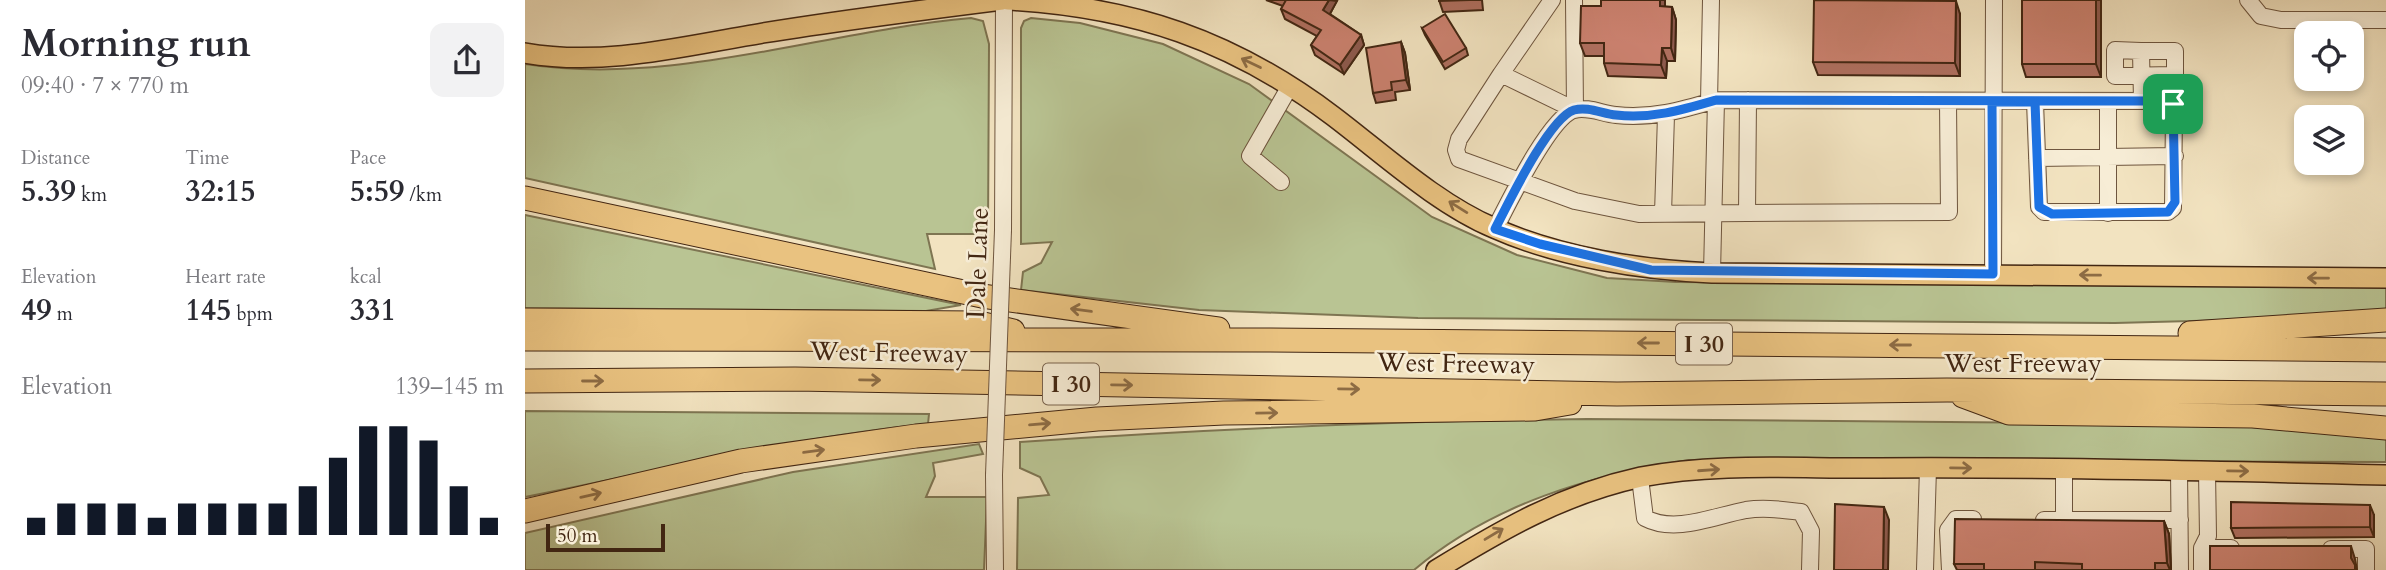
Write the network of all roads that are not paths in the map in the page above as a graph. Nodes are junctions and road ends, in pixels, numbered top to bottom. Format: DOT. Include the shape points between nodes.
graph roads {
  1 [pos="1005,0"];
  2 [pos="1552,0"];
  3 [pos="1574,0"];
  4 [pos="1711,0"];
  5 [pos="1994,0"];
  6 [pos="2248,0"];
  7 [pos="2386,20"];
  8 [pos="2141,51"];
  9 [pos="525,53"];
  10 [pos="1501,74"];
  11 [pos="2141,76"];
  12 [pos="1290,86"];
  13 [pos="1748,100"];
  14 [pos="1712,101"];
  15 [pos="2142,101"];
  16 [pos="1948,102"];
  17 [pos="1992,102"];
  18 [pos="2035,102"];
  19 [pos="2108,102"];
  20 [pos="1575,110"];
  21 [pos="1666,115"];
  22 [pos="2175,156"];
  23 [pos="2108,157"];
  24 [pos="2037,158"];
  25 [pos="1520,180"];
  26 [pos="1281,182"];
  27 [pos="525,198"];
  28 [pos="1711,212"];
  29 [pos="1747,213"];
  30 [pos="2108,213"];
  31 [pos="1663,214"];
  32 [pos="1495,229"];
  33 [pos="1712,273"];
  34 [pos="1993,274"];
  35 [pos="2386,278"];
  36 [pos="525,320"];
  37 [pos="2386,320"];
  38 [pos="525,338"];
  39 [pos="1046,340"];
  40 [pos="1269,340"];
  41 [pos="2139,347"];
  42 [pos="2386,351"];
  43 [pos="528,382"];
  44 [pos="1947,390"];
  45 [pos="1618,394"];
  46 [pos="2386,394"];
  47 [pos="2386,428"];
  48 [pos="1928,468"];
  49 [pos="2064,469"];
  50 [pos="2179,470"];
  51 [pos="2207,471"];
  52 [pos="2386,475"];
  53 [pos="1640,478"];
  54 [pos="525,511"];
  55 [pos="1996,520"];
  56 [pos="2024,520"];
  57 [pos="2064,520"];
  58 [pos="2180,520"];
  59 [pos="2202,548"];
  60 [pos="2243,548"];
  61 [pos="2311,549"];
  62 [pos="995,570"];
  63 [pos="1436,570"];
  64 [pos="1810,570"];
  65 [pos="1925,570"];
  66 [pos="1950,570"];
  67 [pos="2180,570"];
  68 [pos="2202,570"];
  69 [pos="2366,570"];
  1 -- 9 [label="main road" via="846,20 617,58"];
  12 -- 1 [label="main road, one-way" via="1188,33 1123,14"];
  1 -- 62 [label="street, Dale Lane, bridge"];
  2 -- 10 [label="street"];
  3 -- 20 [label="street"];
  4 -- 14 [label="street"];
  5 -- 17 [label="street"];
  6 -- 7 [label="street" via="2261,16 2281,20"];
  8 -- 11 [label="street"];
  8 -- 11 [label="street" via="2115,50 2115,76"];
  8 -- 11 [label="street" via="2175,51 2175,75"];
  10 -- 20 [label="street"];
  10 -- 25 [label="street" via="1456,150 1459,159"];
  11 -- 15 [label="street"];
  12 -- 26 [label="street" via="1250,156"];
  32 -- 12 [label="main road, one-way" via="1452,204"];
  13 -- 14 [label="street"];
  13 -- 16 [label="street"];
  13 -- 29 [label="street"];
  14 -- 21 [label="street"];
  14 -- 28 [label="street"];
  15 -- 19 [label="street"];
  15 -- 22 [label="street" via="2173,104"];
  16 -- 17 [label="street"];
  16 -- 29 [label="street" via="1949,212"];
  17 -- 18 [label="street"];
  17 -- 34 [label="street"];
  18 -- 19 [label="street"];
  18 -- 24 [label="street"];
  19 -- 23 [label="street"];
  20 -- 21 [label="street"];
  20 -- 25 [label="street" via="1559,120"];
  21 -- 31 [label="street"];
  22 -- 23 [label="street"];
  22 -- 30 [label="street" via="2175,202 2168,212"];
  23 -- 24 [label="street"];
  23 -- 30 [label="street"];
  24 -- 30 [label="street" via="2039,207 2044,212"];
  25 -- 31 [label="street" via="1575,201 1639,214"];
  25 -- 32 [label="street"];
  40 -- 27 [label="highway, one-way" via="1208,327 982,296"];
  28 -- 29 [label="street"];
  28 -- 31 [label="street"];
  28 -- 33 [label="street"];
  32 -- 33 [label="main road" via="1651,270"];
  33 -- 34 [label="main road"];
  35 -- 34 [label="main road, one-way"];
  36 -- 39 [label="highway" via="979,323"];
  37 -- 41 [label="highway" via="2179,334"];
  38 -- 39 [label="highway, West Freeway / I 30"];
  39 -- 40 [label="highway, West Freeway / I 30"];
  41 -- 40 [label="highway, West Freeway / I 30, one-way"];
  41 -- 42 [label="highway, West Freeway / I 30"];
  43 -- 45 [label="highway, West Freeway / I 30, one-way" via="795,379"];
  44 -- 45 [label="highway, West Freeway / I 30"];
  44 -- 46 [label="highway, West Freeway / I 30"];
  44 -- 47 [label="highway" via="2009,413 2253,416"];
  54 -- 45 [label="highway, one-way" via="741,461 916,436 1211,414 1535,409"];
  48 -- 49 [label="main road, one-way"];
  53 -- 48 [label="main road, one-way" via="1717,469"];
  48 -- 65 [label="street"];
  49 -- 50 [label="main road"];
  49 -- 57 [label="street"];
  50 -- 51 [label="main road"];
  50 -- 58 [label="street"];
  51 -- 52 [label="main road, one-way"];
  51 -- 59 [label="street" via="2208,536"];
  63 -- 53 [label="main road, one-way" via="1519,519"];
  53 -- 64 [label="street" via="1644,518 1658,525 1749,510 1801,512 1811,531"];
  55 -- 66 [label="street" via="1955,519 1948,530"];
  56 -- 57 [label="street"];
  57 -- 58 [label="street"];
  58 -- 67 [label="street"];
  59 -- 60 [label="street"];
  59 -- 68 [label="street"];
  61 -- 69 [label="street" via="2366,550"];
}
